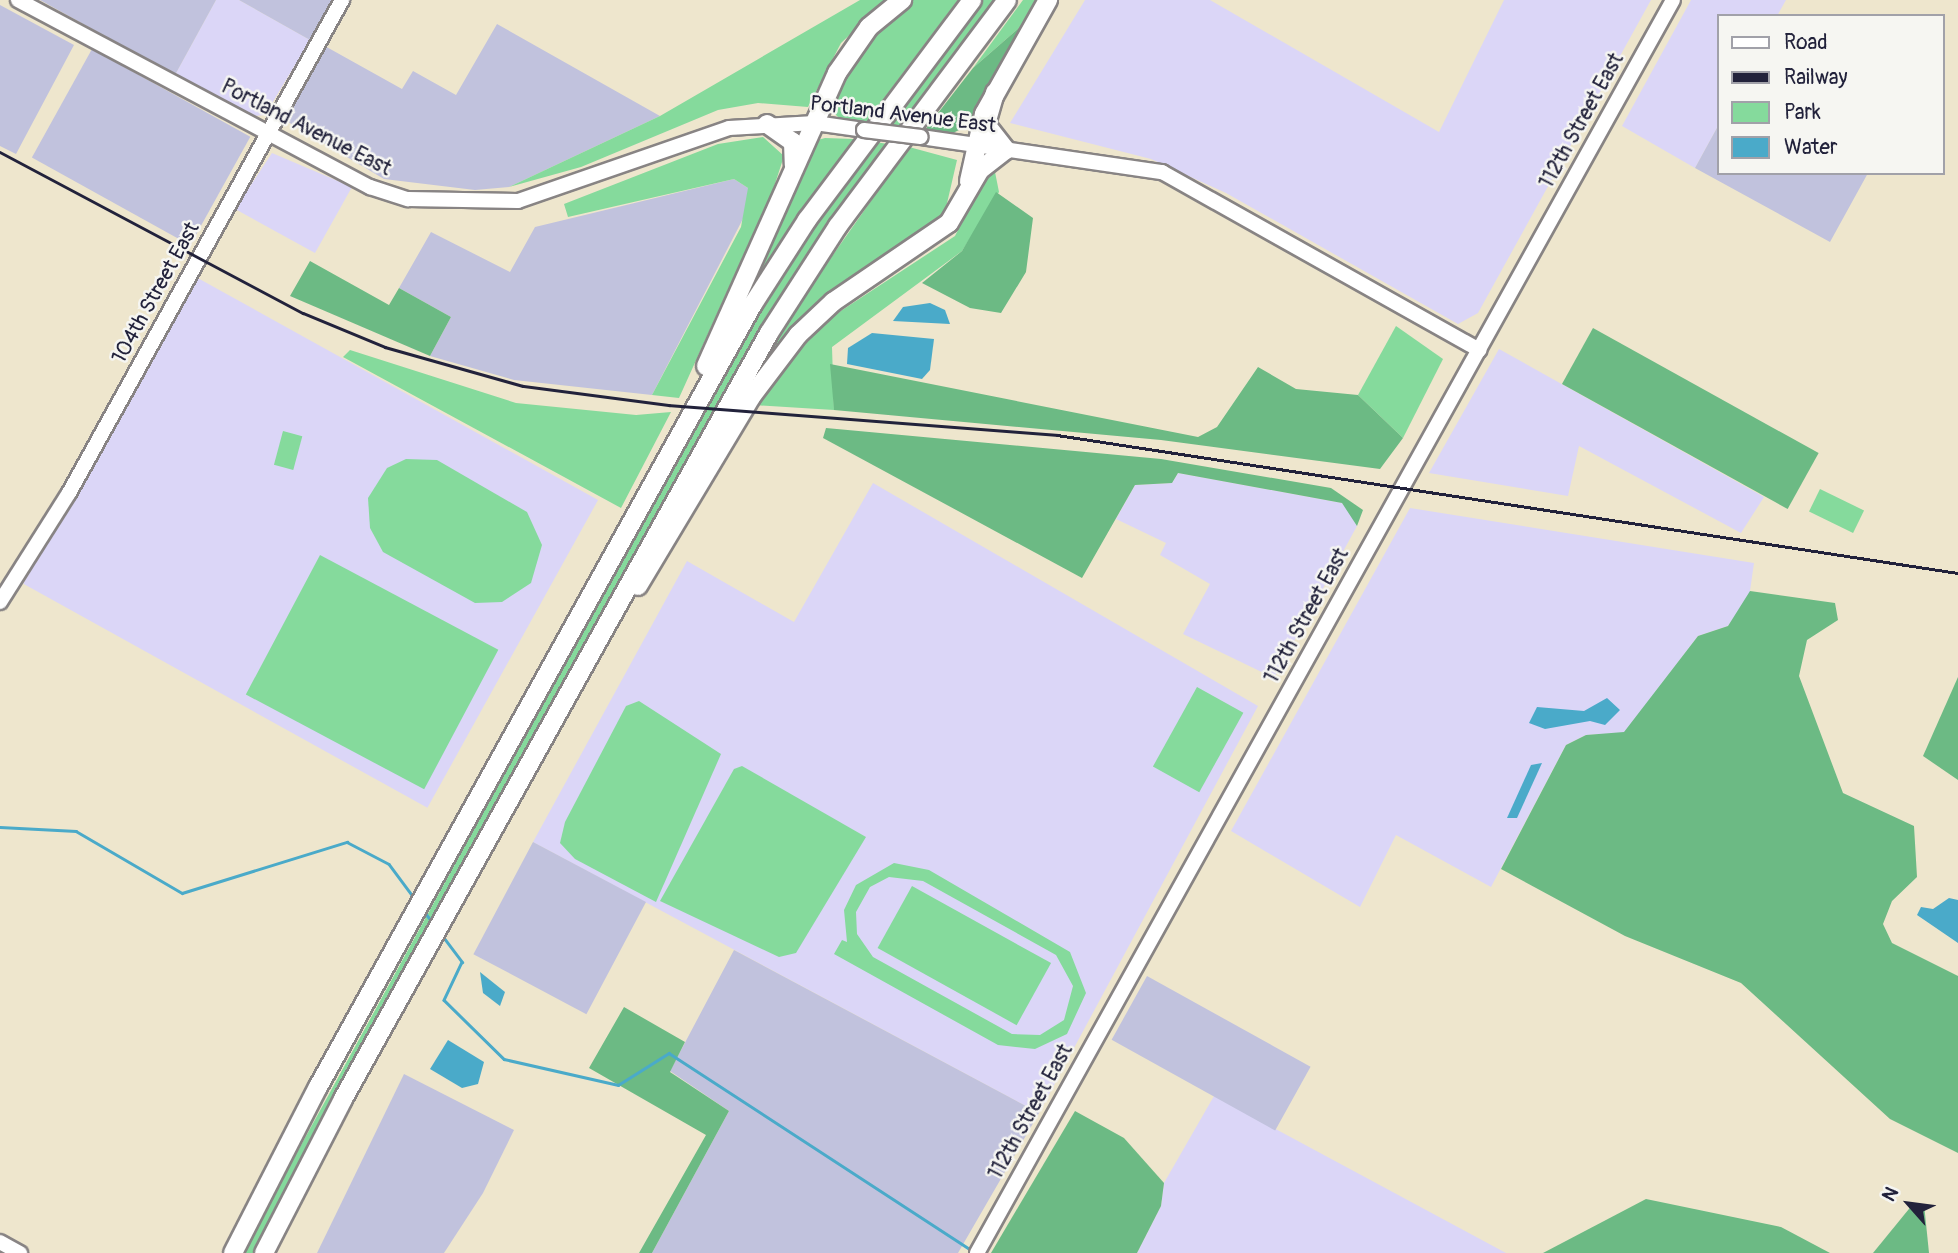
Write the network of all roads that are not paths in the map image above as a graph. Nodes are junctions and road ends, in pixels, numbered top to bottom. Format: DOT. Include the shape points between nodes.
graph roads {
  1 [pos="18,0"];
  2 [pos="342,0"];
  3 [pos="902,0"];
  4 [pos="972,0"];
  5 [pos="1007,0"];
  6 [pos="1048,0"];
  7 [pos="1672,0"];
  8 [pos="995,92"];
  9 [pos="815,123"];
  10 [pos="767,124"];
  11 [pos="269,134"];
  12 [pos="974,145"];
  13 [pos="1006,150"];
  14 [pos="790,178"];
  15 [pos="966,195"];
  16 [pos="1479,351"];
  17 [pos="0,602"];
  18 [pos="573,626"];
  19 [pos="598,639"];
  20 [pos="0,1242"];
  21 [pos="20,1253"];
  22 [pos="233,1253"];
  23 [pos="264,1253"];
  24 [pos="977,1253"];
  1 -- 11 [label="main road, Portland Avenue East"];
  2 -- 11 [label="main road, 104th Street East"];
  3 -- 9 [label="highway" via="853,48"];
  4 -- 18 [label="highway" via="807,220 753,304"];
  5 -- 19 [label="highway" via="794,292"];
  6 -- 8 [label="highway"];
  7 -- 16 [label="main road, 112th Street East"];
  8 -- 12 [label="highway"];
  8 -- 13 [label="highway" via="986,124"];
  9 -- 10 [label="main road, Portland Avenue East"];
  9 -- 12 [label="main road, Portland Avenue East, bridge"];
  9 -- 14 [label="highway"];
  10 -- 11 [label="main road, Portland Avenue East" via="729,128 537,197 485,205 388,194"];
  10 -- 14 [label="highway" via="793,142"];
  11 -- 17 [label="main road, 104th Street East" via="69,493"];
  12 -- 13 [label="main road, Portland Avenue East"];
  12 -- 15 [label="highway"];
  13 -- 15 [label="highway" via="980,170"];
  13 -- 16 [label="main road, Portland Avenue East" via="1124,163 1168,175"];
  14 -- 18 [label="highway" via="712,354"];
  15 -- 19 [label="highway" via="939,232 834,302 798,335 751,397 653,567"];
  16 -- 24 [label="main road, 112th Street East"];
  18 -- 22 [label="highway"];
  19 -- 23 [label="highway"];
  20 -- 21 [label="main road"];
}
